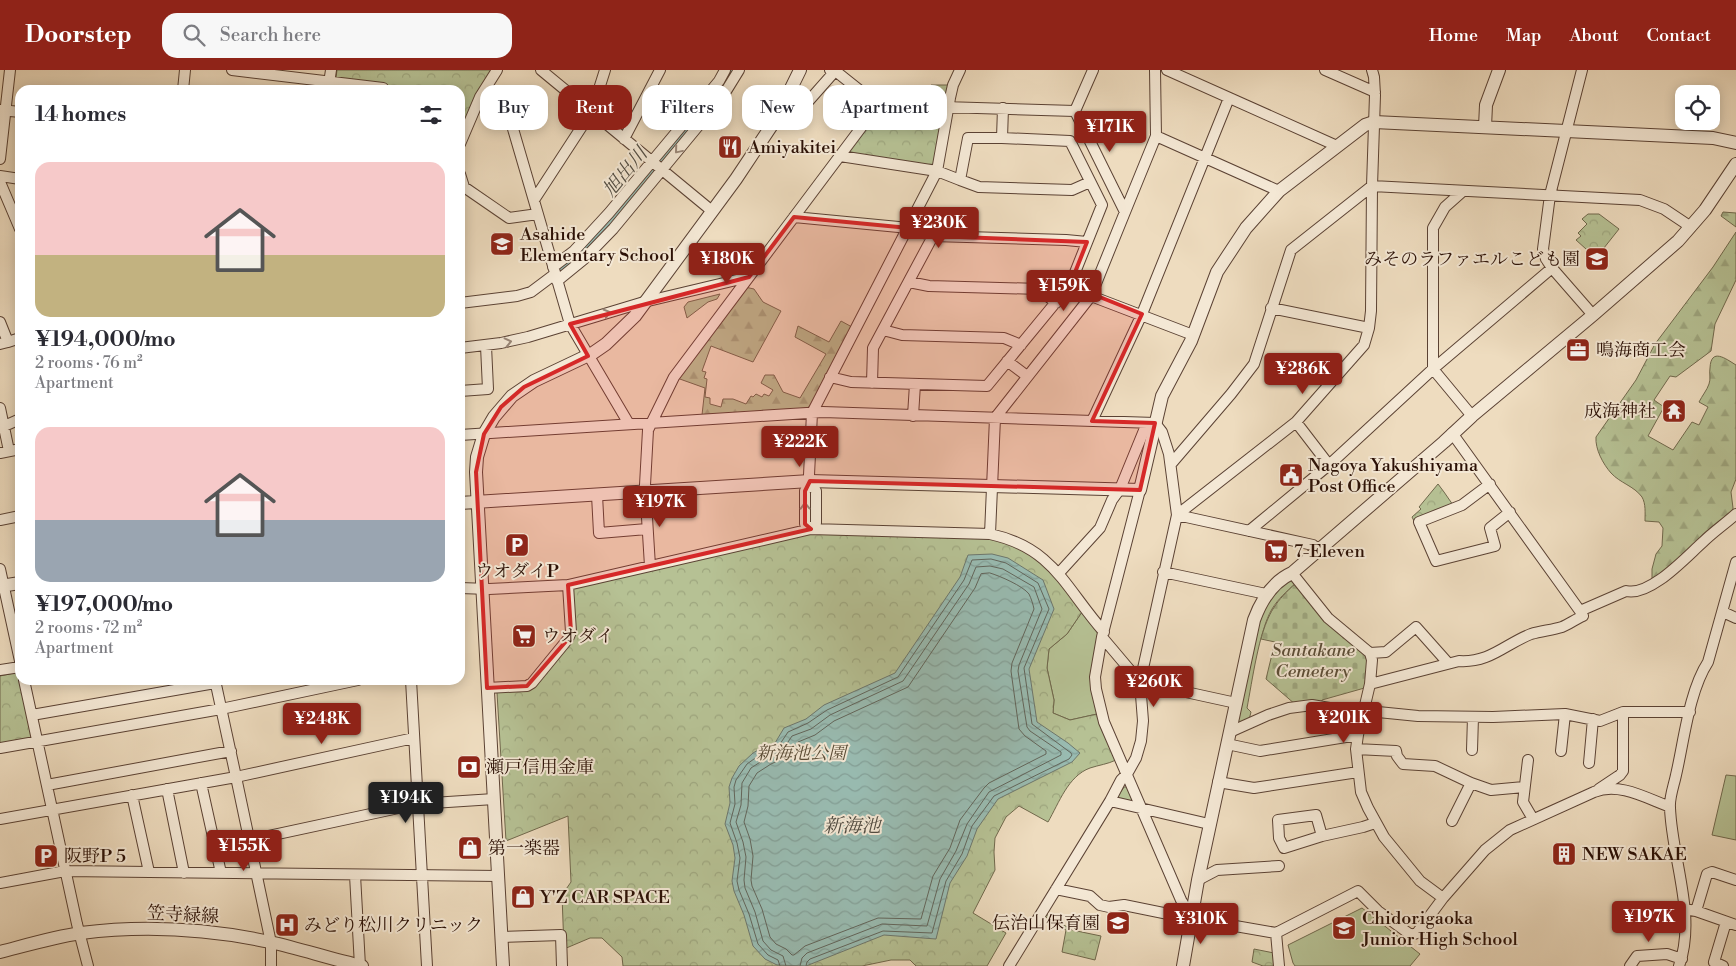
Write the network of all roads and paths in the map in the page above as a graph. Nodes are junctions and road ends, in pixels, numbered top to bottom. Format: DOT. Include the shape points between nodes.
graph roads {
  1 [pos="10,70"];
  2 [pos="185,70"];
  3 [pos="232,70"];
  4 [pos="331,70"];
  5 [pos="497,70"];
  6 [pos="541,70"];
  7 [pos="605,70"];
  8 [pos="660,70"];
  9 [pos="725,70"];
  10 [pos="739,70"];
  11 [pos="800,70"];
  12 [pos="960,70"];
  13 [pos="1093,70"];
  14 [pos="1154,70"];
  15 [pos="1167,70"];
  16 [pos="1325,70"];
  17 [pos="1372,70"];
  18 [pos="1499,70"];
  19 [pos="1582,70"];
  20 [pos="833,71"];
  21 [pos="183,85"];
  22 [pos="322,85"];
  23 [pos="328,85"];
  24 [pos="488,85"];
  25 [pos="560,85"];
  26 [pos="600,85"];
  27 [pos="793,85"];
  28 [pos="853,85"];
  29 [pos="1375,92"];
  30 [pos="813,95"];
  31 [pos="480,97"];
  32 [pos="1229,98"];
  33 [pos="948,108"];
  34 [pos="1003,108"];
  35 [pos="3,110"];
  36 [pos="1075,111"];
  37 [pos="1374,122"];
  38 [pos="1485,127"];
  39 [pos="513,130"];
  40 [pos="580,130"];
  41 [pos="615,130"];
  42 [pos="769,130"];
  43 [pos="859,130"];
  44 [pos="1567,130"];
  45 [pos="465,132"];
  46 [pos="1156,136"];
  47 [pos="624,138"];
  48 [pos="1002,138"];
  49 [pos="1736,143"];
  50 [pos="1337,146"];
  51 [pos="840,156"];
  52 [pos="1206,157"];
  53 [pos="0,159"];
  54 [pos="1736,164"];
  55 [pos="657,166"];
  56 [pos="937,171"];
  57 [pos="0,176"];
  58 [pos="15,178"];
  59 [pos="960,180"];
  60 [pos="0,182"];
  61 [pos="1090,182"];
  62 [pos="1372,186"];
  63 [pos="465,188"];
  64 [pos="1279,191"];
  65 [pos="1463,191"];
  66 [pos="1550,195"];
  67 [pos="534,200"];
  68 [pos="712,211"];
  69 [pos="1125,212"];
  70 [pos="538,214"];
  71 [pos="15,217"];
  72 [pos="794,217"];
  73 [pos="1691,227"];
  74 [pos="909,228"];
  75 [pos="933,236"];
  76 [pos="1087,242"];
  77 [pos="1552,268"];
  78 [pos="555,274"];
  79 [pos="749,277"];
  80 [pos="909,282"];
  81 [pos="1070,285"];
  82 [pos="1091,296"];
  83 [pos="465,301"];
  84 [pos="644,302"];
  85 [pos="1056,303"];
  86 [pos="1271,308"];
  87 [pos="1142,314"];
  88 [pos="1594,315"];
  89 [pos="0,322"];
  90 [pos="570,324"];
  91 [pos="1370,328"];
  92 [pos="883,330"];
  93 [pos="1193,334"];
  94 [pos="4,343"];
  95 [pos="1021,345"];
  96 [pos="486,346"];
  97 [pos="465,348"];
  98 [pos="588,356"];
  99 [pos="1007,361"];
  100 [pos="1433,369"];
  101 [pos="1027,376"];
  102 [pos="830,377"];
  103 [pos="872,383"];
  104 [pos="914,384"];
  105 [pos="465,391"];
  106 [pos="0,408"];
  107 [pos="812,413"];
  108 [pos="914,416"];
  109 [pos="1472,416"];
  110 [pos="995,418"];
  111 [pos="15,421"];
  112 [pos="1092,421"];
  113 [pos="1296,422"];
  114 [pos="651,423"];
  115 [pos="1155,423"];
  116 [pos="629,424"];
  117 [pos="2,427"];
  118 [pos="1452,433"];
  119 [pos="465,434"];
  120 [pos="484,434"];
  121 [pos="5,452"];
  122 [pos="1171,464"];
  123 [pos="1330,465"];
  124 [pos="810,482"];
  125 [pos="1490,484"];
  126 [pos="992,486"];
  127 [pos="1120,489"];
  128 [pos="1140,490"];
  129 [pos="645,492"];
  130 [pos="597,495"];
  131 [pos="477,502"];
  132 [pos="465,503"];
  133 [pos="1510,512"];
  134 [pos="1736,514"];
  135 [pos="1177,515"];
  136 [pos="15,517"];
  137 [pos="0,520"];
  138 [pos="647,529"];
  139 [pos="811,529"];
  140 [pos="1249,531"];
  141 [pos="990,534"];
  142 [pos="1318,550"];
  143 [pos="1736,562"];
  144 [pos="650,566"];
  145 [pos="0,569"];
  146 [pos="1163,572"];
  147 [pos="1059,573"];
  148 [pos="1292,573"];
  149 [pos="15,584"];
  150 [pos="568,585"];
  151 [pos="2,586"];
  152 [pos="465,588"];
  153 [pos="482,588"];
  154 [pos="1266,594"];
  155 [pos="1580,611"];
  156 [pos="1723,612"];
  157 [pos="1736,618"];
  158 [pos="15,628"];
  159 [pos="1103,635"];
  160 [pos="1370,653"];
  161 [pos="1448,664"];
  162 [pos="15,668"];
  163 [pos="0,670"];
  164 [pos="1140,682"];
  165 [pos="1370,684"];
  166 [pos="25,685"];
  167 [pos="193,685"];
  168 [pos="216,685"];
  169 [pos="334,685"];
  170 [pos="411,685"];
  171 [pos="487,688"];
  172 [pos="1236,703"];
  173 [pos="221,709"];
  174 [pos="1364,711"];
  175 [pos="1623,712"];
  176 [pos="1690,712"];
  177 [pos="1565,714"];
  178 [pos="32,715"];
  179 [pos="1473,717"];
  180 [pos="1593,719"];
  181 [pos="1230,732"];
  182 [pos="1358,735"];
  183 [pos="414,738"];
  184 [pos="37,742"];
  185 [pos="1227,744"];
  186 [pos="0,748"];
  187 [pos="1356,749"];
  188 [pos="1472,750"];
  189 [pos="1561,750"];
  190 [pos="231,751"];
  191 [pos="1528,760"];
  192 [pos="1588,763"];
  193 [pos="1358,772"];
  194 [pos="1127,774"];
  195 [pos="236,776"];
  196 [pos="1218,782"];
  197 [pos="201,783"];
  198 [pos="1471,783"];
  199 [pos="47,784"];
  200 [pos="1524,787"];
  201 [pos="167,789"];
  202 [pos="1598,790"];
  203 [pos="132,795"];
  204 [pos="494,799"];
  205 [pos="1110,801"];
  206 [pos="417,804"];
  207 [pos="1670,808"];
  208 [pos="52,809"];
  209 [pos="1142,809"];
  210 [pos="0,819"];
  211 [pos="1533,819"];
  212 [pos="1452,821"];
  213 [pos="1375,823"];
  214 [pos="1210,824"];
  215 [pos="1322,836"];
  216 [pos="250,840"];
  217 [pos="1279,866"];
  218 [pos="65,871"];
  219 [pos="148,872"];
  220 [pos="184,873"];
  221 [pos="221,873"];
  222 [pos="257,874"];
  223 [pos="356,875"];
  224 [pos="422,875"];
  225 [pos="498,876"];
  226 [pos="1198,880"];
  227 [pos="1736,880"];
  228 [pos="0,883"];
  229 [pos="1056,889"];
  230 [pos="1443,898"];
  231 [pos="1684,910"];
  232 [pos="1696,911"];
  233 [pos="1192,918"];
  234 [pos="1731,924"];
  235 [pos="1276,932"];
  236 [pos="80,934"];
  237 [pos="501,938"];
  238 [pos="271,942"];
  239 [pos="0,952"];
  240 [pos="1680,962"];
  241 [pos="88,966"];
  242 [pos="271,966"];
  243 [pos="361,966"];
  244 [pos="427,966"];
  245 [pos="503,966"];
  246 [pos="562,966"];
  247 [pos="1009,966"];
  248 [pos="1183,966"];
  249 [pos="1279,966"];
  250 [pos="1630,966"];
  251 [pos="1723,966"];
  1 -- 35 [label="street"];
  2 -- 21 [label="street"];
  3 -- 22 [label="street"];
  4 -- 23 [label="street"];
  5 -- 24 [label="street"];
  6 -- 25 [label="street"];
  7 -- 26 [label="street"];
  8 -- 47 [label="street"];
  9 -- 55 [label="street"];
  10 -- 55 [label="street, one-way" via="724,96"];
  11 -- 27 [label="street"];
  12 -- 33 [label="street"];
  13 -- 36 [label="street"];
  14 -- 46 [label="street"];
  15 -- 32 [label="street"];
  16 -- 29 [label="street"];
  17 -- 29 [label="street"];
  18 -- 38 [label="street" via="1486,105"];
  19 -- 44 [label="street"];
  20 -- 28 [label="street"];
  20 -- 30 [label="street"];
  29 -- 37 [label="street"];
  31 -- 45 [label="street"];
  32 -- 50 [label="street"];
  32 -- 52 [label="street"];
  33 -- 34 [label="street"];
  33 -- 56 [label="street"];
  34 -- 36 [label="street"];
  34 -- 48 [label="street"];
  35 -- 53 [label="street"];
  36 -- 69 [label="street"];
  37 -- 38 [label="street"];
  37 -- 50 [label="street"];
  37 -- 62 [label="street"];
  38 -- 44 [label="street"];
  39 -- 67 [label="street"];
  40 -- 67 [label="street"];
  41 -- 47 [label="street"];
  42 -- 68 [label="street"];
  43 -- 51 [label="street"];
  44 -- 49 [label="street" via="1713,138"];
  44 -- 66 [label="street"];
  46 -- 52 [label="street"];
  46 -- 69 [label="street"];
  47 -- 55 [label="street"];
  48 -- 59 [label="street" via="968,138"];
  48 -- 61 [label="street" via="1070,141"];
  50 -- 64 [label="street"];
  51 -- 56 [label="street"];
  51 -- 72 [label="street"];
  52 -- 64 [label="street"];
  52 -- 87 [label="street"];
  54 -- 73 [label="street"];
  55 -- 68 [label="street"];
  55 -- 78 [label="street" via="609,213"];
  56 -- 59 [label="street"];
  56 -- 74 [label="street"];
  57 -- 58 [label="street"];
  59 -- 61 [label="street" via="979,187 1072,190"];
  60 -- 71 [label="street"];
  61 -- 76 [label="street" via="1102,205"];
  62 -- 65 [label="street"];
  62 -- 86 [label="street" via="1290,250"];
  62 -- 91 [label="street"];
  63 -- 70 [label="street" via="509,218"];
  64 -- 93 [label="street" via="1246,228 1217,272"];
  65 -- 66 [label="street"];
  65 -- 100 [label="street" via="1445,207 1433,228"];
  66 -- 73 [label="street" via="1646,202"];
  66 -- 77 [label="street" via="1543,249"];
  67 -- 70 [label="street"];
  68 -- 84 [label="street"];
  69 -- 82 [label="street"];
  70 -- 78 [label="street"];
  72 -- 74 [label="street"];
  72 -- 79 [label="street"];
  73 -- 88 [label="street"];
  74 -- 75 [label="street"];
  74 -- 102 [label="street"];
  75 -- 76 [label="street"];
  75 -- 80 [label="street"];
  76 -- 81 [label="street"];
  77 -- 88 [label="street"];
  77 -- 100 [label="street"];
  78 -- 83 [label="street" via="532,292"];
  78 -- 90 [label="street"];
  79 -- 84 [label="street"];
  79 -- 114 [label="street" via="674,376"];
  80 -- 85 [label="street" via="929,286 1039,289"];
  80 -- 92 [label="street"];
  81 -- 82 [label="street"];
  81 -- 85 [label="street"];
  82 -- 87 [label="street"];
  82 -- 101 [label="street"];
  90 -- 84 [label="street, one-way"];
  84 -- 98 [label="street" via="623,328"];
  85 -- 95 [label="street"];
  86 -- 91 [label="street"];
  86 -- 122 [label="street" via="1254,364"];
  87 -- 93 [label="street"];
  87 -- 112 [label="street"];
  88 -- 109 [label="street"];
  89 -- 94 [label="street"];
  96 -- 90 [label="street, one-way"];
  90 -- 98 [label="street"];
  91 -- 113 [label="street" via="1364,345"];
  92 -- 95 [label="street" via="902,335 1004,338"];
  92 -- 103 [label="street" via="873,348"];
  93 -- 115 [label="street" via="1162,396"];
  95 -- 99 [label="street"];
  96 -- 97 [label="street"];
  96 -- 105 [label="street" via="488,389"];
  98 -- 116 [label="street"];
  98 -- 120 [label="street" via="524,387 501,407"];
  99 -- 101 [label="street"];
  99 -- 104 [label="street" via="987,386"];
  100 -- 109 [label="street"];
  100 -- 123 [label="street"];
  101 -- 110 [label="street"];
  102 -- 103 [label="street"];
  102 -- 107 [label="street"];
  103 -- 104 [label="street"];
  104 -- 108 [label="street"];
  106 -- 117 [label="street"];
  107 -- 108 [label="street"];
  107 -- 114 [label="street"];
  107 -- 124 [label="street"];
  108 -- 110 [label="street"];
  109 -- 118 [label="street"];
  110 -- 112 [label="street"];
  110 -- 126 [label="street"];
  111 -- 117 [label="street"];
  112 -- 115 [label="street"];
  113 -- 123 [label="street"];
  113 -- 135 [label="street"];
  114 -- 116 [label="street"];
  114 -- 129 [label="street"];
  115 -- 122 [label="street" via="1162,432"];
  115 -- 127 [label="street" via="1145,428"];
  115 -- 128 [label="street"];
  116 -- 120 [label="street"];
  117 -- 121 [label="street"];
  118 -- 125 [label="street"];
  118 -- 142 [label="street"];
  119 -- 120 [label="street"];
  120 -- 131 [label="street" via="476,465"];
  122 -- 135 [label="street"];
  123 -- 140 [label="street"];
  124 -- 126 [label="street"];
  124 -- 129 [label="street"];
  124 -- 139 [label="street" via="805,491 805,524"];
  125 -- 133 [label="street"];
  125 -- 133 [label="street" via="1462,505 1419,522 1436,561 1495,546 1490,528"];
  126 -- 127 [label="street"];
  126 -- 141 [label="street"];
  127 -- 128 [label="street"];
  127 -- 147 [label="street" via="1100,528"];
  128 -- 159 [label="street"];
  129 -- 130 [label="street"];
  129 -- 138 [label="street"];
  130 -- 131 [label="street"];
  130 -- 138 [label="street" via="599,533"];
  131 -- 132 [label="street"];
  131 -- 153 [label="street"];
  133 -- 155 [label="street"];
  134 -- 155 [label="street" via="1670,573 1643,588 1632,592 1626,590"];
  135 -- 140 [label="street"];
  135 -- 146 [label="street"];
  136 -- 137 [label="street"];
  138 -- 144 [label="street"];
  139 -- 141 [label="street"];
  139 -- 144 [label="street"];
  140 -- 142 [label="street" via="1313,545"];
  141 -- 147 [label="street" via="1023,544 1042,556"];
  142 -- 148 [label="street"];
  143 -- 156 [label="street"];
  144 -- 150 [label="street"];
  145 -- 151 [label="street"];
  146 -- 154 [label="street"];
  146 -- 164 [label="street"];
  147 -- 159 [label="street"];
  148 -- 154 [label="street" via="1282,577"];
  148 -- 160 [label="street" via="1328,618"];
  149 -- 151 [label="street"];
  150 -- 153 [label="street"];
  150 -- 171 [label="street" via="571,632 568,639 532,683"];
  151 -- 158 [label="street"];
  152 -- 153 [label="street"];
  153 -- 171 [label="street"];
  154 -- 172 [label="street" via="1254,620"];
  155 -- 161 [label="street" via="1583,616 1562,627 1532,634 1479,660"];
  156 -- 157 [label="street"];
  156 -- 176 [label="street"];
  159 -- 164 [label="street"];
  159 -- 194 [label="street" via="1096,689 1104,722"];
  160 -- 161 [label="street" via="1386,652 1416,627"];
  160 -- 165 [label="street"];
  161 -- 165 [label="street"];
  162 -- 163 [label="street"];
  164 -- 172 [label="street"];
  164 -- 194 [label="street" via="1141,736 1136,758"];
  165 -- 174 [label="street"];
  166 -- 178 [label="street"];
  167 -- 178 [label="street"];
  168 -- 173 [label="street"];
  169 -- 173 [label="street"];
  170 -- 183 [label="street"];
  171 -- 204 [label="street"];
  172 -- 181 [label="street"];
  173 -- 184 [label="street"];
  173 -- 190 [label="street"];
  174 -- 179 [label="street"];
  174 -- 181 [label="street" via="1312,705 1289,708"];
  174 -- 182 [label="street"];
  175 -- 176 [label="street"];
  175 -- 180 [label="street" via="1600,721"];
  175 -- 202 [label="street" via="1623,771"];
  176 -- 207 [label="street"];
  177 -- 179 [label="street"];
  177 -- 180 [label="street"];
  177 -- 189 [label="street"];
  178 -- 184 [label="street"];
  179 -- 188 [label="street"];
  180 -- 192 [label="street"];
  181 -- 185 [label="street"];
  182 -- 185 [label="street" via="1260,751"];
  182 -- 187 [label="street"];
  183 -- 195 [label="street"];
  183 -- 206 [label="street"];
  184 -- 186 [label="street"];
  184 -- 199 [label="street"];
  185 -- 196 [label="street"];
  187 -- 193 [label="street"];
  187 -- 198 [label="street" via="1396,751 1403,764 1435,766"];
  190 -- 195 [label="street"];
  190 -- 199 [label="street"];
  191 -- 200 [label="street"];
  193 -- 196 [label="street" via="1254,788"];
  193 -- 213 [label="street" via="1362,792"];
  194 -- 205 [label="street" via="1120,780"];
  194 -- 209 [label="street"];
  195 -- 197 [label="street"];
  195 -- 216 [label="street"];
  196 -- 214 [label="street"];
  197 -- 201 [label="street"];
  197 -- 221 [label="street"];
  198 -- 200 [label="street" via="1491,790"];
  198 -- 212 [label="street"];
  199 -- 208 [label="street"];
  200 -- 211 [label="street" via="1523,802"];
  201 -- 203 [label="street"];
  201 -- 220 [label="street"];
  202 -- 207 [label="street" via="1624,789"];
  202 -- 211 [label="street"];
  203 -- 208 [label="street"];
  203 -- 219 [label="street"];
  204 -- 206 [label="street"];
  204 -- 225 [label="street"];
  205 -- 209 [label="street"];
  205 -- 229 [label="street"];
  206 -- 216 [label="street"];
  206 -- 224 [label="street"];
  207 -- 231 [label="street"];
  208 -- 210 [label="street"];
  208 -- 218 [label="street"];
  209 -- 214 [label="street"];
  209 -- 233 [label="street"];
  211 -- 230 [label="street" via="1510,830 1485,850"];
  213 -- 215 [label="street"];
  213 -- 230 [label="street" via="1414,875"];
  214 -- 226 [label="street"];
  215 -- 215 [label="street" via="1316,815 1278,820 1279,838 1284,848"];
  216 -- 222 [label="street"];
  217 -- 226 [label="street" via="1217,870"];
  218 -- 219 [label="street"];
  218 -- 228 [label="street"];
  218 -- 236 [label="street"];
  219 -- 220 [label="street"];
  220 -- 221 [label="street"];
  221 -- 222 [label="street"];
  222 -- 223 [label="street"];
  222 -- 238 [label="street"];
  223 -- 224 [label="street"];
  223 -- 243 [label="street"];
  224 -- 225 [label="street"];
  224 -- 244 [label="street"];
  225 -- 237 [label="street"];
  226 -- 233 [label="street"];
  227 -- 232 [label="street" via="1712,872 1707,874"];
  229 -- 233 [label="street" via="1090,896 1100,905 1109,907 1124,904"];
  229 -- 247 [label="street"];
  230 -- 235 [label="street" via="1417,933 1411,935 1358,891"];
  231 -- 232 [label="street"];
  231 -- 240 [label="street" via="1686,938"];
  232 -- 234 [label="street"];
  233 -- 235 [label="street"];
  233 -- 248 [label="street"];
  234 -- 251 [label="street" via="1714,962"];
  235 -- 249 [label="street"];
  236 -- 238 [label="street, 笠寺緑線" via="176,930"];
  236 -- 239 [label="street, 笠寺緑線"];
  236 -- 241 [label="street"];
  237 -- 245 [label="street"];
  237 -- 246 [label="street" via="561,935"];
  238 -- 242 [label="street"];
  238 -- 243 [label="street, 笠寺緑線"];
  240 -- 250 [label="street" via="1667,954 1637,956"];
}
